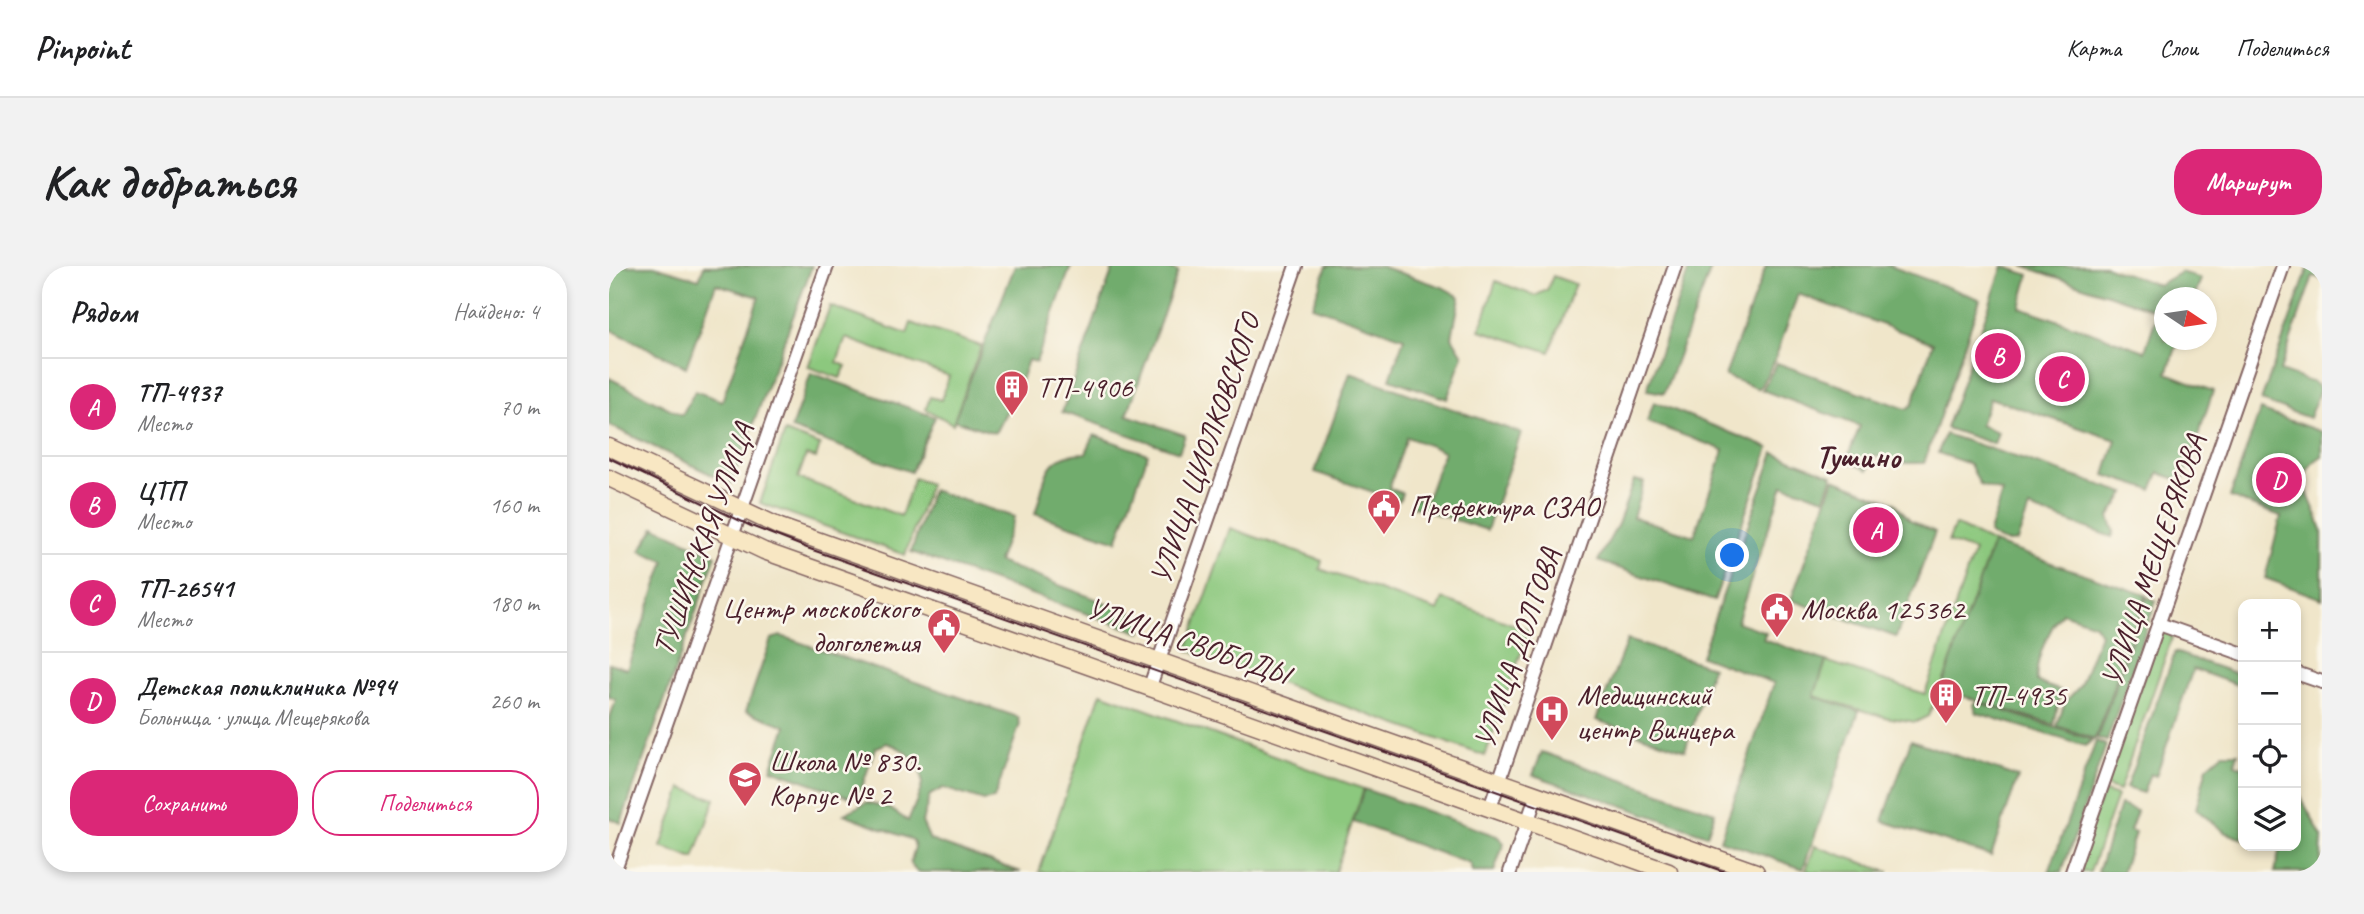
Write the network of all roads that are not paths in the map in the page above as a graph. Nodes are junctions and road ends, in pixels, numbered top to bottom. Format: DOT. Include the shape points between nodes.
graph roads {
  1 [pos="827,266"];
  2 [pos="1296,266"];
  3 [pos="1675,266"];
  4 [pos="2283,266"];
  5 [pos="609,447"];
  6 [pos="609,478"];
  7 [pos="741,510"];
  8 [pos="731,537"];
  9 [pos="2159,624"];
  10 [pos="2238,652"];
  11 [pos="1159,661"];
  12 [pos="2301,675"];
  13 [pos="2322,682"];
  14 [pos="1149,689"];
  15 [pos="1499,781"];
  16 [pos="1537,794"];
  17 [pos="1490,808"];
  18 [pos="1528,822"];
  19 [pos="614,872"];
  20 [pos="1510,872"];
  21 [pos="1669,872"];
  22 [pos="1756,872"];
  23 [pos="2072,872"];
  1 -- 7 [label="street, ТУШИНСКАЯ УЛИЦА"];
  2 -- 11 [label="street, УЛИЦА ЦИОЛКОВСКОГО"];
  3 -- 15 [label="street, УЛИЦА ДОЛГОВА"];
  4 -- 9 [label="street, УЛИЦА МЕЩЕРЯКОВА"];
  5 -- 7 [label="main road, УЛИЦА СВОБОДЫ"];
  6 -- 8 [label="main road, УЛИЦА СВОБОДЫ"];
  7 -- 8 [label="street, ТУШИНСКАЯ УЛИЦА"];
  7 -- 11 [label="main road, УЛИЦА СВОБОДЫ"];
  8 -- 14 [label="main road, УЛИЦА СВОБОДЫ"];
  8 -- 19 [label="street, ТУШИНСКАЯ УЛИЦА"];
  9 -- 10 [label="street"];
  9 -- 23 [label="street, УЛИЦА МЕЩЕРЯКОВА"];
  11 -- 14 [label="street, УЛИЦА ЦИОЛКОВСКОГО"];
  11 -- 15 [label="main road, УЛИЦА СВОБОДЫ"];
  12 -- 13 [label="street"];
  14 -- 17 [label="main road, УЛИЦА СВОБОДЫ"];
  15 -- 16 [label="main road, УЛИЦА СВОБОДЫ"];
  15 -- 17 [label="street, УЛИЦА ДОЛГОВА"];
  16 -- 18 [label="street"];
  16 -- 22 [label="main road, УЛИЦА СВОБОДЫ"];
  17 -- 18 [label="main road, УЛИЦА СВОБОДЫ"];
  18 -- 20 [label="street"];
  18 -- 21 [label="main road, УЛИЦА СВОБОДЫ"];
}
